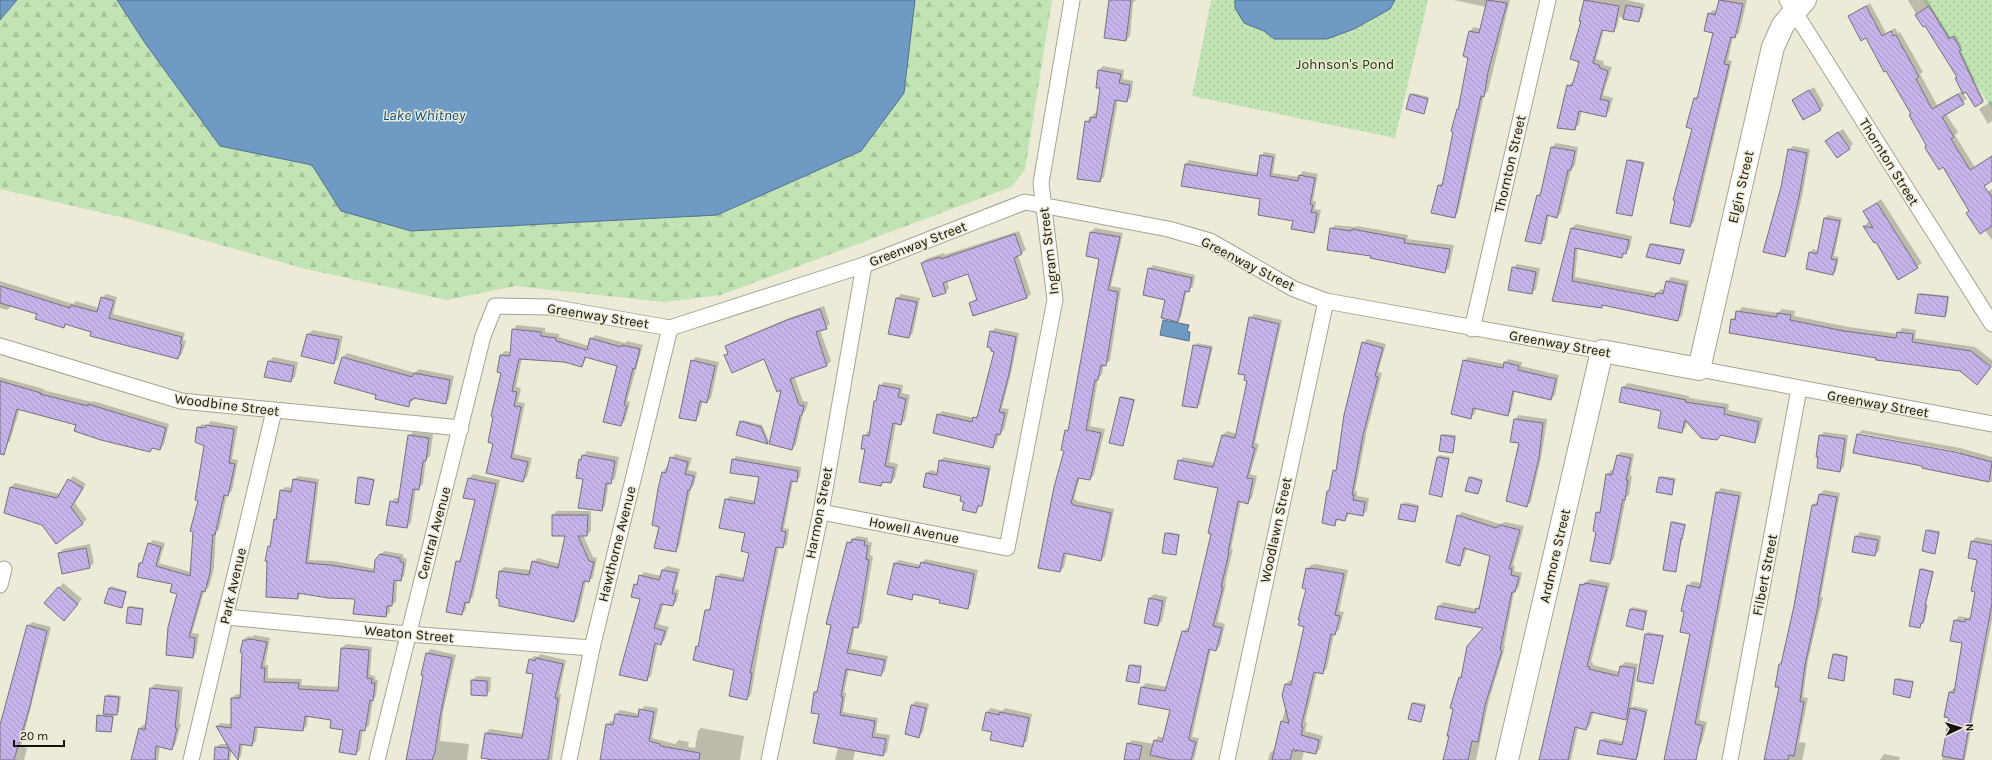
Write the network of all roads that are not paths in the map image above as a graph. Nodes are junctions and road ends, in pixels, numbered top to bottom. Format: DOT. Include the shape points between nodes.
graph roads {
  1 [pos="1072,0"];
  2 [pos="1548,0"];
  3 [pos="1795,4"];
  4 [pos="1043,204"];
  5 [pos="864,265"];
  6 [pos="1326,301"];
  7 [pos="495,306"];
  8 [pos="1992,324"];
  9 [pos="670,328"];
  10 [pos="1472,329"];
  11 [pos="0,346"];
  12 [pos="1602,351"];
  13 [pos="1699,369"];
  14 [pos="1799,389"];
  15 [pos="274,411"];
  16 [pos="1992,424"];
  17 [pos="461,428"];
  18 [pos="820,512"];
  19 [pos="1007,548"];
  20 [pos="4,569"];
  21 [pos="0,584"];
  22 [pos="226,617"];
  23 [pos="408,634"];
  24 [pos="592,648"];
  25 [pos="191,760"];
  26 [pos="377,760"];
  27 [pos="569,760"];
  28 [pos="769,760"];
  29 [pos="1227,760"];
  30 [pos="1507,760"];
  31 [pos="1730,760"];
  1 -- 4 [label="street, Ingram Street" via="1041,183"];
  2 -- 10 [label="street, Thornton Street"];
  3 -- 8 [label="street, Thornton Street"];
  3 -- 13 [label="main road, Elgin Street" via="1773,47"];
  4 -- 5 [label="street, Greenway Street" via="1025,202"];
  4 -- 6 [label="street, Greenway Street" via="1168,229 1210,241 1294,289"];
  4 -- 19 [label="street, Ingram Street" via="1055,300"];
  5 -- 9 [label="street, Greenway Street"];
  5 -- 18 [label="street, Harmon Street"];
  6 -- 10 [label="street, Greenway Street"];
  6 -- 29 [label="street, Woodlawn Street"];
  7 -- 9 [label="street, Greenway Street" via="551,307"];
  7 -- 17 [label="street, Central Avenue" via="483,336"];
  9 -- 24 [label="street, Hawthorne Avenue"];
  10 -- 12 [label="street, Greenway Street"];
  11 -- 15 [label="street, Woodbine Street" via="181,401"];
  12 -- 13 [label="main road, Greenway Street"];
  12 -- 30 [label="main road, Ardmore Street"];
  13 -- 14 [label="street, Greenway Street"];
  14 -- 16 [label="street, Greenway Street"];
  14 -- 31 [label="street, Filbert Street"];
  15 -- 17 [label="street, Woodbine Street"];
  15 -- 22 [label="street, Park Avenue"];
  17 -- 23 [label="street, Central Avenue"];
  18 -- 19 [label="street, Howell Avenue"];
  18 -- 28 [label="street, Harmon Street"];
  20 -- 21 [label="street"];
  22 -- 23 [label="street, Weaton Street"];
  22 -- 25 [label="street, Park Avenue"];
  23 -- 24 [label="street, Weaton Street"];
  23 -- 26 [label="street, Central Avenue"];
  24 -- 27 [label="street, Hawthorne Avenue"];
}
